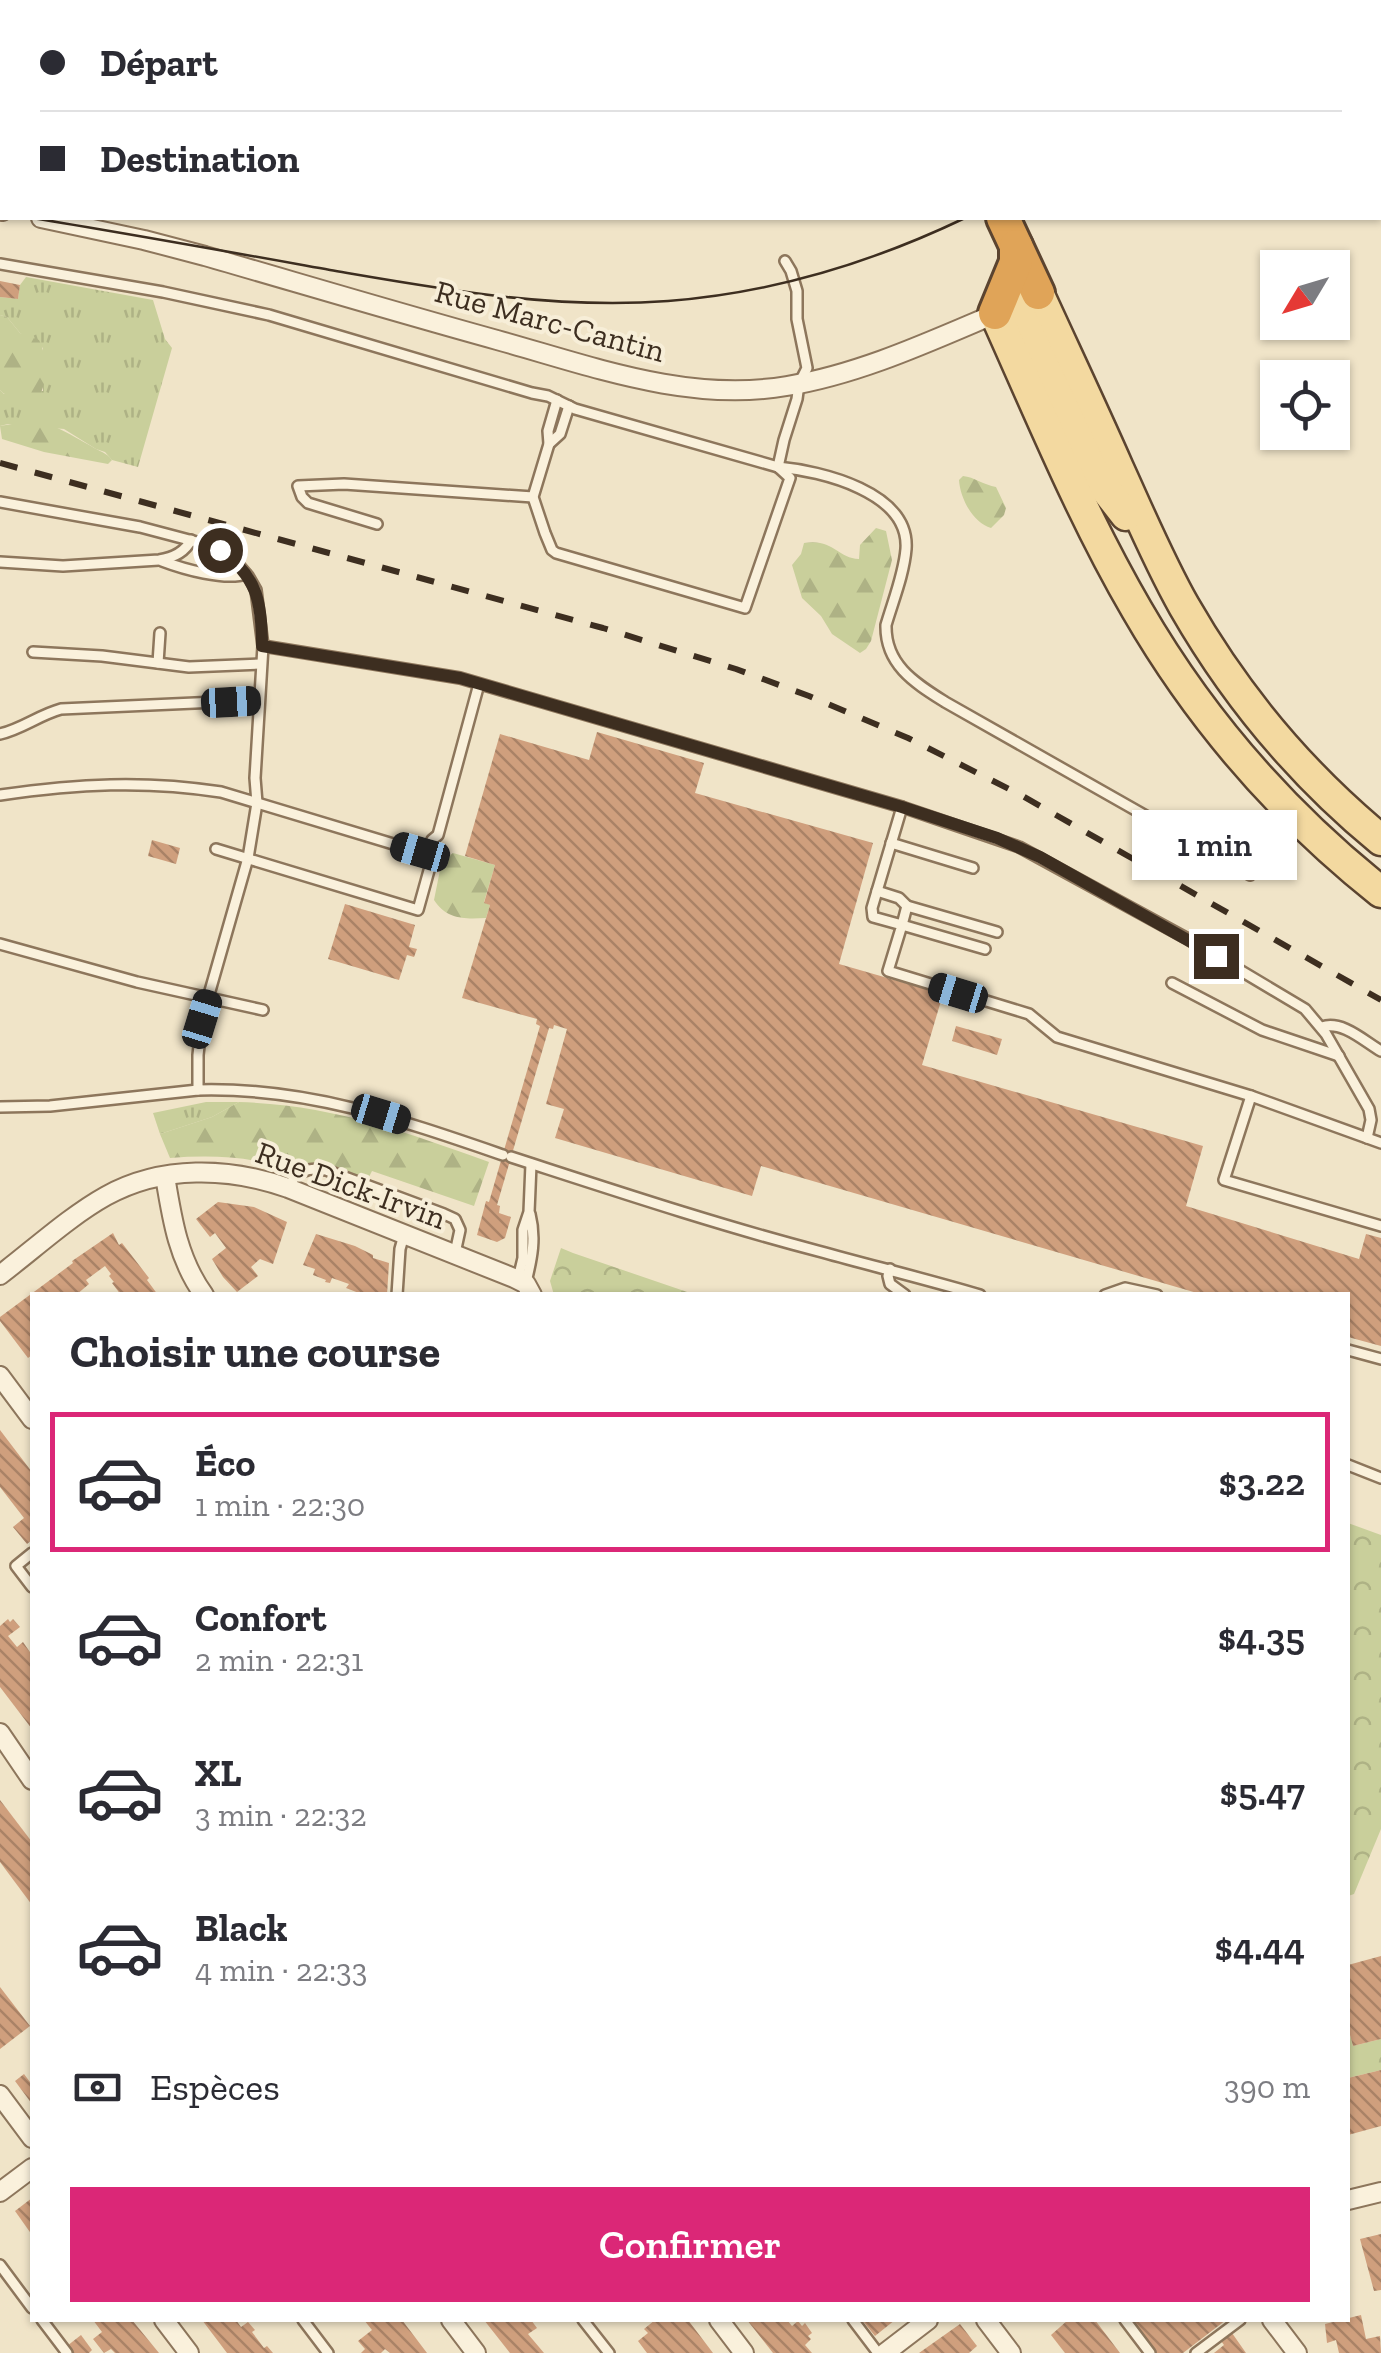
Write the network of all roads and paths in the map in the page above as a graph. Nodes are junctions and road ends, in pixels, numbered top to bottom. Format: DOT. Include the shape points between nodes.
graph roads {
  1 [pos="50,220"];
  2 [pos="1009,232"];
  3 [pos="785,262"];
  4 [pos="0,264"];
  5 [pos="1016,304"];
  6 [pos="799,384"];
  7 [pos="557,400"];
  8 [pos="569,406"];
  9 [pos="550,444"];
  10 [pos="778,468"];
  11 [pos="325,485"];
  12 [pos="534,497"];
  13 [pos="0,502"];
  14 [pos="325,508"];
  15 [pos="377,524"];
  16 [pos="191,540"];
  17 [pos="159,560"];
  18 [pos="0,562"];
  19 [pos="246,574"];
  20 [pos="160,634"];
  21 [pos="262,646"];
  22 [pos="33,652"];
  23 [pos="158,663"];
  24 [pos="261,664"];
  25 [pos="480,684"];
  26 [pos="259,700"];
  27 [pos="0,734"];
  28 [pos="0,795"];
  29 [pos="257,803"];
  30 [pos="902,807"];
  31 [pos="1381,840"];
  32 [pos="891,843"];
  33 [pos="216,849"];
  34 [pos="428,854"];
  35 [pos="248,858"];
  36 [pos="973,868"];
  37 [pos="1250,875"];
  38 [pos="877,891"];
  39 [pos="1381,892"];
  40 [pos="907,906"];
  41 [pos="902,926"];
  42 [pos="997,932"];
  43 [pos="0,944"];
  44 [pos="985,950"];
  45 [pos="1172,983"];
  46 [pos="208,999"];
  47 [pos="263,1010"];
  48 [pos="1322,1027"];
  49 [pos="1381,1051"];
  50 [pos="1339,1056"];
  51 [pos="198,1090"];
  52 [pos="1251,1096"];
  53 [pos="0,1108"];
  54 [pos="1367,1138"];
  55 [pos="1381,1143"];
  56 [pos="531,1164"];
  57 [pos="165,1176"];
  58 [pos="288,1188"];
  59 [pos="1381,1226"];
  60 [pos="404,1235"];
  61 [pos="455,1255"];
  62 [pos="890,1269"];
  63 [pos="0,1276"];
  64 [pos="525,1286"];
  65 [pos="202,1292"];
  66 [pos="397,1292"];
  67 [pos="901,1292"];
  68 [pos="970,1292"];
  69 [pos="1114,1292"];
  70 [pos="1143,1292"];
  71 [pos="1350,1351"];
  72 [pos="1381,1360"];
  73 [pos="0,1376"];
  74 [pos="30,1416"];
  75 [pos="1350,1466"];
  76 [pos="1381,1478"];
  77 [pos="30,1555"];
  78 [pos="30,1584"];
  79 [pos="0,1733"];
  80 [pos="30,1777"];
  81 [pos="0,2095"];
  82 [pos="30,2135"];
  83 [pos="30,2170"];
  84 [pos="0,2192"];
  85 [pos="1381,2192"];
  86 [pos="1350,2200"];
  87 [pos="0,2266"];
  88 [pos="30,2305"];
  89 [pos="44,2322"];
  90 [pos="166,2322"];
  91 [pos="305,2322"];
  92 [pos="453,2322"];
  93 [pos="585,2322"];
  94 [pos="721,2322"];
  95 [pos="854,2322"];
  96 [pos="925,2322"];
  97 [pos="988,2322"];
  98 [pos="1127,2322"];
  99 [pos="1237,2322"];
  100 [pos="1274,2322"];
  101 [pos="67,2353"];
  102 [pos="189,2353"];
  103 [pos="328,2353"];
  104 [pos="476,2353"];
  105 [pos="608,2353"];
  106 [pos="744,2353"];
  107 [pos="881,2353"];
  108 [pos="1011,2353"];
  109 [pos="1150,2353"];
  110 [pos="1196,2353"];
  111 [pos="1297,2353"];
  1 -- 6 [label="street, Rue Marc-Cantin" via="175,248 633,378 708,388"];
  2 -- 5 [label="highway"];
  2 -- 5 [label="highway"];
  3 -- 6 [label="lane" via="797,291 807,368"];
  4 -- 7 [label="lane" via="269,314"];
  5 -- 6 [label="street, Rue Marc-Cantin"];
  5 -- 31 [label="main road" via="1208,646 1253,710"];
  5 -- 39 [label="main road" via="1102,545 1132,602 1252,770"];
  6 -- 10 [label="lane"];
  7 -- 8 [label="lane"];
  7 -- 9 [label="lane"];
  8 -- 9 [label="lane"];
  8 -- 10 [label="lane"];
  9 -- 12 [label="lane"];
  10 -- 12 [label="lane" via="790,478 745,608 553,552"];
  10 -- 37 [label="lane" via="802,469 870,492 900,523 906,550 886,636 910,680"];
  11 -- 12 [label="lane"];
  11 -- 14 [label="lane"];
  11 -- 14 [label="lane" via="298,486 308,503"];
  13 -- 16 [label="lane"];
  14 -- 15 [label="lane"];
  16 -- 17 [label="lane"];
  16 -- 19 [label="lane" via="220,550"];
  17 -- 18 [label="lane"];
  17 -- 19 [label="lane" via="231,577"];
  19 -- 21 [label="lane" via="256,590"];
  20 -- 23 [label="lane"];
  21 -- 24 [label="lane"];
  21 -- 25 [label="lane"];
  22 -- 23 [label="lane"];
  23 -- 24 [label="lane"];
  24 -- 26 [label="lane"];
  25 -- 30 [label="lane"];
  25 -- 34 [label="lane"];
  26 -- 27 [label="lane" via="61,709"];
  26 -- 29 [label="lane"];
  28 -- 29 [label="lane" via="136,783"];
  29 -- 34 [label="lane"];
  29 -- 35 [label="lane"];
  30 -- 32 [label="lane"];
  30 -- 48 [label="lane" via="1040,857 1295,1002"];
  32 -- 36 [label="lane"];
  32 -- 38 [label="lane"];
  33 -- 35 [label="lane"];
  34 -- 35 [label="lane" via="434,856 418,910"];
  35 -- 46 [label="lane"];
  38 -- 40 [label="lane"];
  38 -- 41 [label="lane" via="873,917"];
  40 -- 41 [label="lane"];
  40 -- 42 [label="lane"];
  41 -- 44 [label="lane"];
  41 -- 52 [label="lane" via="888,971 1029,1014 1057,1037"];
  43 -- 46 [label="lane"];
  45 -- 50 [label="lane" via="1262,1030"];
  46 -- 47 [label="lane"];
  46 -- 51 [label="lane" via="198,1039"];
  48 -- 49 [label="lane" via="1334,1024"];
  48 -- 50 [label="lane"];
  50 -- 54 [label="lane" via="1371,1115"];
  51 -- 53 [label="lane"];
  51 -- 56 [label="lane" via="330,1101"];
  52 -- 54 [label="lane"];
  52 -- 59 [label="lane" via="1224,1180"];
  54 -- 55 [label="lane"];
  56 -- 62 [label="lane"];
  56 -- 64 [label="lane" via="534,1245"];
  57 -- 58 [label="street, Rue Dick-Irvin" via="216,1172"];
  57 -- 63 [label="street, Rue Dick-Irvin" via="107,1195"];
  57 -- 65 [label="street" via="179,1249"];
  58 -- 60 [label="street, Rue Dick-Irvin"];
  58 -- 61 [label="lane" via="302,1171 326,1170 444,1214 460,1230"];
  60 -- 61 [label="street, Rue Dick-Irvin"];
  60 -- 66 [label="lane"];
  61 -- 64 [label="street, Rue Dick-Irvin"];
  62 -- 67 [label="lane" via="890,1284"];
  62 -- 68 [label="lane"];
  69 -- 70 [label="lane"];
  71 -- 72 [label="lane"];
  73 -- 74 [label="street"];
  75 -- 76 [label="lane"];
  77 -- 78 [label="lane" via="16,1566"];
  79 -- 80 [label="street"];
  81 -- 82 [label="street"];
  83 -- 84 [label="street"];
  85 -- 86 [label="street"];
  87 -- 88 [label="lane"];
  89 -- 101 [label="lane"];
  90 -- 102 [label="street"];
  91 -- 103 [label="lane"];
  92 -- 104 [label="street"];
  93 -- 105 [label="lane"];
  94 -- 106 [label="street"];
  95 -- 107 [label="lane"];
  96 -- 107 [label="street"];
  97 -- 108 [label="street"];
  98 -- 109 [label="lane"];
  99 -- 110 [label="lane"];
  100 -- 111 [label="street"];
}
